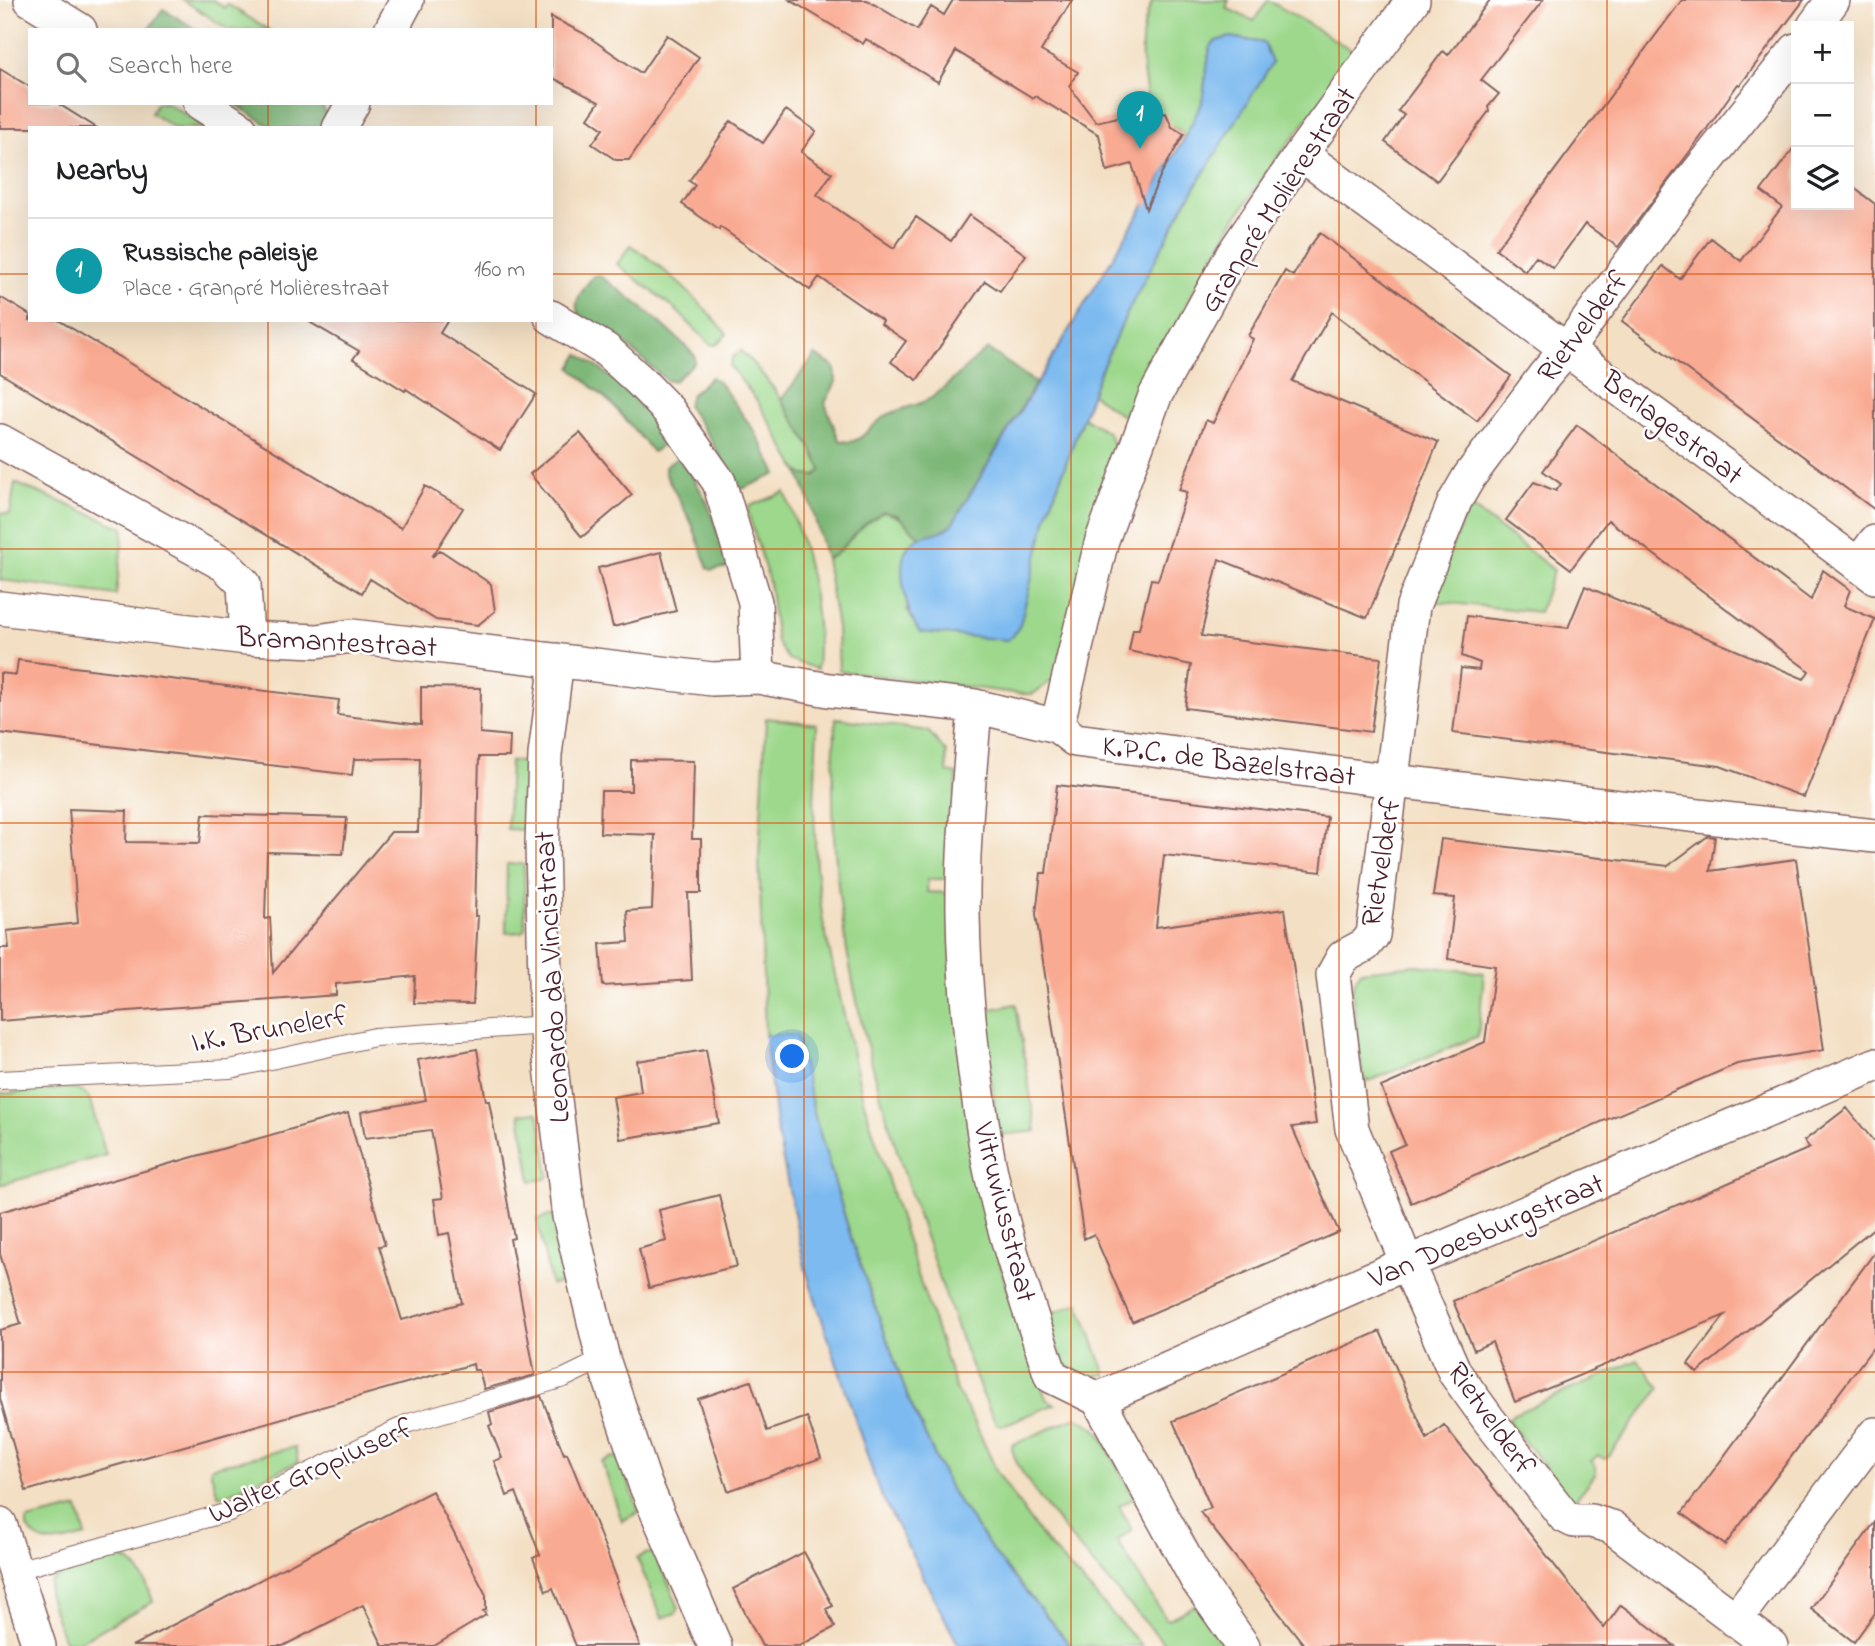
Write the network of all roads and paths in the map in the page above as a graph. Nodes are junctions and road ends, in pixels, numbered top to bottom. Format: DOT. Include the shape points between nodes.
graph roads {
  1 [pos="31,0"];
  2 [pos="407,0"];
  3 [pos="1413,0"];
  4 [pos="1833,0"];
  5 [pos="1818,21"];
  6 [pos="77,28"];
  7 [pos="392,28"];
  8 [pos="1791,56"];
  9 [pos="203,105"];
  10 [pos="352,105"];
  11 [pos="237,126"];
  12 [pos="340,126"];
  13 [pos="1301,154"];
  14 [pos="553,318"];
  15 [pos="1567,349"];
  16 [pos="0,440"];
  17 [pos="1869,561"];
  18 [pos="0,608"];
  19 [pos="247,638"];
  20 [pos="556,660"];
  21 [pos="758,677"];
  22 [pos="975,706"];
  23 [pos="1057,726"];
  24 [pos="1393,781"];
  25 [pos="1875,836"];
  26 [pos="546,1025"];
  27 [pos="1875,1066"];
  28 [pos="0,1080"];
  29 [pos="1408,1263"];
  30 [pos="603,1359"];
  31 [pos="1098,1399"];
  32 [pos="1875,1434"];
  33 [pos="0,1524"];
  34 [pos="13,1571"];
  35 [pos="13,1617"];
  36 [pos="1735,1620"];
  37 [pos="38,1646"];
  38 [pos="715,1646"];
  39 [pos="1243,1646"];
  40 [pos="1771,1646"];
  1 -- 6 [label="street"];
  2 -- 7 [label="street"];
  3 -- 13 [label="street, Granpré Molièrestraat"];
  4 -- 5 [label="street"];
  8 -- 15 [label="street, Rietvelderf" via="1683,191"];
  9 -- 11 [label="street"];
  10 -- 12 [label="street"];
  13 -- 15 [label="street, Berlagestraat"];
  13 -- 23 [label="street, Granpré Molièrestraat" via="1233,254 1155,396 1102,540"];
  14 -- 21 [label="street" via="606,350 639,380 668,410 719,482 755,602"];
  15 -- 17 [label="street, Berlagestraat"];
  15 -- 24 [label="street, Rietvelderf" via="1455,501 1413,606"];
  16 -- 19 [label="street" via="225,565 244,584"];
  18 -- 19 [label="street, Bramantestraat"];
  19 -- 20 [label="street, Bramantestraat" via="317,641 352,636"];
  20 -- 21 [label="street, Bramantestraat" via="712,678"];
  20 -- 26 [label="street, Leonardo da Vincistraat" via="542,830"];
  21 -- 22 [label="street, K.P.C. de Bazelstraat" via="828,690"];
  22 -- 23 [label="street, K.P.C. de Bazelstraat"];
  22 -- 31 [label="street, Vitruviusstraat" via="962,913 985,1143 1008,1239 1051,1376"];
  23 -- 24 [label="street, K.P.C. de Bazelstraat" via="1074,740"];
  24 -- 25 [label="street, K.P.C. de Bazelstraat"];
  24 -- 29 [label="street, Rietvelderf" via="1373,935 1343,957 1333,975 1352,1129"];
  26 -- 28 [label="lane, I.K. Brunelerf" via="375,1037 230,1069"];
  26 -- 30 [label="street, Leonardo da Vincistraat" via="569,1216"];
  27 -- 29 [label="street, Van Doesburgstraat"];
  29 -- 31 [label="street, Van Doesburgstraat"];
  29 -- 36 [label="street, Rietvelderf" via="1455,1373 1564,1516 1612,1527"];
  30 -- 34 [label="lane, Walter Gropiuserf" via="564,1378 409,1423 229,1512"];
  30 -- 38 [label="street, Leonardo da Vincistraat" via="645,1484"];
  31 -- 39 [label="street" via="1197,1580"];
  32 -- 36 [label="street"];
  33 -- 34 [label="street"];
  34 -- 35 [label="street"];
  35 -- 37 [label="street"];
  36 -- 40 [label="street, Rietvelderf"];
}
